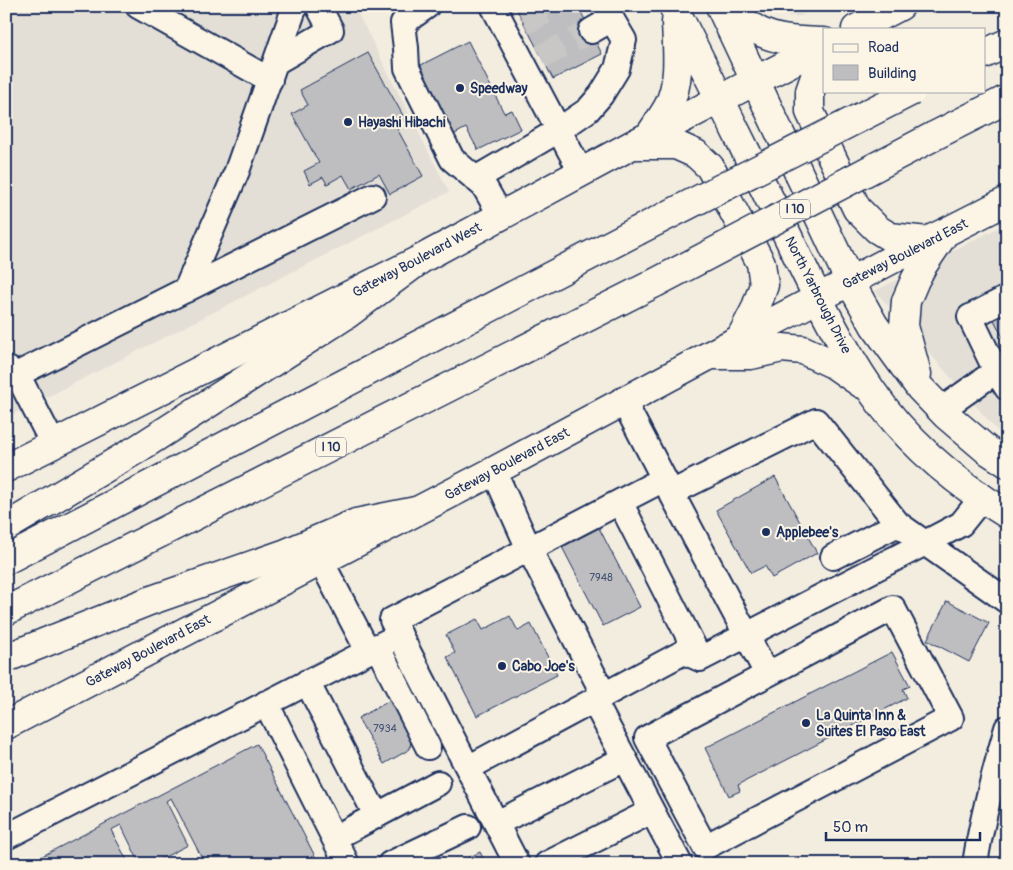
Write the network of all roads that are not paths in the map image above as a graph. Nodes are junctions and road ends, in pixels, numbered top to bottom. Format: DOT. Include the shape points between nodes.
graph roads {
  1 [pos="138,6"];
  2 [pos="295,6"];
  3 [pos="318,6"];
  4 [pos="428,6"];
  5 [pos="492,6"];
  6 [pos="720,6"];
  7 [pos="728,6"];
  8 [pos="900,6"];
  9 [pos="674,8"];
  10 [pos="610,11"];
  11 [pos="399,15"];
  12 [pos="858,28"];
  13 [pos="591,31"];
  14 [pos="823,43"];
  15 [pos="1007,43"];
  16 [pos="823,44"];
  17 [pos="986,53"];
  18 [pos="823,59"];
  19 [pos="273,71"];
  20 [pos="756,80"];
  21 [pos="910,92"];
  22 [pos="720,99"];
  23 [pos="1007,99"];
  24 [pos="559,130"];
  25 [pos="641,140"];
  26 [pos="581,172"];
  27 [pos="475,178"];
  28 [pos="373,196"];
  29 [pos="1005,208"];
  30 [pos="502,216"];
  31 [pos="936,237"];
  32 [pos="421,259"];
  33 [pos="850,282"];
  34 [pos="186,290"];
  35 [pos="819,298"];
  36 [pos="1007,298"];
  37 [pos="740,339"];
  38 [pos="712,355"];
  39 [pos="10,374"];
  40 [pos="1002,380"];
  41 [pos="920,388"];
  42 [pos="872,391"];
  43 [pos="624,402"];
  44 [pos="942,410"];
  45 [pos="53,444"];
  46 [pos="1007,463"];
  47 [pos="6,468"];
  48 [pos="494,471"];
  49 [pos="667,486"];
  50 [pos="981,499"];
  51 [pos="620,502"];
  52 [pos="416,512"];
  53 [pos="1007,514"];
  54 [pos="898,524"];
  55 [pos="6,527"];
  56 [pos="924,543"];
  57 [pos="529,549"];
  58 [pos="832,557"];
  59 [pos="6,560"];
  60 [pos="321,561"];
  61 [pos="1007,601"];
  62 [pos="6,611"];
  63 [pos="400,634"];
  64 [pos="746,635"];
  65 [pos="372,649"];
  66 [pos="6,658"];
  67 [pos="700,659"];
  68 [pos="767,674"];
  69 [pos="307,682"];
  70 [pos="599,698"];
  71 [pos="266,703"];
  72 [pos="6,725"];
  73 [pos="1007,728"];
  74 [pos="428,747"];
  75 [pos="624,759"];
  76 [pos="468,768"];
  77 [pos="438,783"];
  78 [pos="652,811"];
  79 [pos="376,815"];
  80 [pos="496,823"];
  81 [pos="468,827"];
  82 [pos="6,837"];
  83 [pos="334,838"];
  84 [pos="347,864"];
  85 [pos="390,864"];
  86 [pos="517,864"];
  87 [pos="547,864"];
  88 [pos="680,864"];
  89 [pos="975,864"];
  1 -- 19 [label="street"];
  2 -- 19 [label="street"];
  3 -- 19 [label="street" via="331,30"];
  4 -- 11 [label="street"];
  5 -- 24 [label="street" via="515,27 533,62"];
  6 -- 20 [label="main road"];
  7 -- 14 [label="main road" via="751,27 767,35 790,41"];
  8 -- 12 [label="main road"];
  9 -- 22 [label="main road, North Yarbrough Drive"];
  9 -- 25 [label="main road" via="678,60 676,85 669,105"];
  10 -- 13 [label="street"];
  10 -- 24 [label="street" via="624,40 618,69 588,110"];
  11 -- 27 [label="street" via="407,68 452,159"];
  15 -- 17 [label="main road"];
  16 -- 20 [label="main road, Gateway Boulevard West"];
  18 -- 31 [label="main road" via="810,91 810,112 857,209 876,229 890,237"];
  19 -- 34 [label="street" via="237,171"];
  20 -- 22 [label="main road, Gateway Boulevard West"];
  20 -- 33 [label="main road"];
  21 -- 59 [label="main road, bridge"];
  22 -- 25 [label="main road, Gateway Boulevard West"];
  22 -- 35 [label="main road, North Yarbrough Drive"];
  23 -- 62 [label="main road, I 10, bridge" via="655,283"];
  24 -- 26 [label="street"];
  24 -- 27 [label="street"];
  25 -- 26 [label="main road, Gateway Boulevard West"];
  25 -- 37 [label="main road" via="676,145 696,154 710,167 761,263 764,285"];
  26 -- 30 [label="main road, Gateway Boulevard West"];
  27 -- 30 [label="street" via="484,186"];
  28 -- 34 [label="street"];
  29 -- 31 [label="main road, Gateway Boulevard East"];
  30 -- 32 [label="main road, Gateway Boulevard West"];
  31 -- 33 [label="main road, Gateway Boulevard East"];
  31 -- 41 [label="main road" via="906,301 904,326"];
  32 -- 45 [label="main road, Gateway Boulevard West"];
  32 -- 55 [label="main road" via="329,326 140,448"];
  33 -- 35 [label="main road, Gateway Boulevard East"];
  33 -- 41 [label="main road" via="874,325"];
  34 -- 39 [label="street"];
  35 -- 37 [label="main road, Gateway Boulevard East"];
  35 -- 42 [label="main road, North Yarbrough Drive"];
  36 -- 40 [label="street" via="970,317"];
  37 -- 38 [label="main road, Gateway Boulevard East"];
  38 -- 42 [label="main road" via="751,355 782,348 803,350 833,364"];
  38 -- 43 [label="main road, Gateway Boulevard East"];
  39 -- 45 [label="street"];
  40 -- 44 [label="street"];
  41 -- 44 [label="main road"];
  42 -- 50 [label="main road, North Yarbrough Drive" via="921,450"];
  43 -- 48 [label="main road, Gateway Boulevard East"];
  43 -- 49 [label="street"];
  44 -- 46 [label="main road" via="987,450"];
  45 -- 47 [label="main road, Gateway Boulevard West"];
  48 -- 52 [label="main road, Gateway Boulevard East"];
  48 -- 57 [label="street"];
  49 -- 51 [label="street"];
  49 -- 54 [label="street" via="816,421"];
  49 -- 64 [label="street"];
  50 -- 53 [label="main road, North Yarbrough Drive"];
  50 -- 56 [label="street" via="961,524"];
  51 -- 57 [label="street"];
  51 -- 67 [label="street"];
  52 -- 60 [label="main road, Gateway Boulevard East"];
  52 -- 66 [label="main road" via="356,524"];
  54 -- 56 [label="street"];
  54 -- 58 [label="street"];
  56 -- 61 [label="street"];
  56 -- 64 [label="street"];
  57 -- 63 [label="street" via="392,620"];
  57 -- 70 [label="street"];
  60 -- 65 [label="street"];
  60 -- 72 [label="main road, Gateway Boulevard East"];
  63 -- 65 [label="street"];
  63 -- 76 [label="street"];
  64 -- 67 [label="street"];
  64 -- 68 [label="street"];
  65 -- 69 [label="street"];
  65 -- 74 [label="street"];
  67 -- 70 [label="street" via="684,652"];
  68 -- 68 [label="street" via="648,738 705,847 951,718 893,608"];
  69 -- 71 [label="street"];
  69 -- 79 [label="street"];
  70 -- 75 [label="street"];
  70 -- 76 [label="street"];
  71 -- 82 [label="street"];
  71 -- 83 [label="street"];
  73 -- 89 [label="street" via="980,830"];
  75 -- 78 [label="street"];
  75 -- 80 [label="street"];
  76 -- 80 [label="street"];
  77 -- 79 [label="street"];
  78 -- 87 [label="street"];
  78 -- 88 [label="street"];
  79 -- 83 [label="street"];
  80 -- 86 [label="street"];
  81 -- 85 [label="street"];
  83 -- 84 [label="street"];
}
